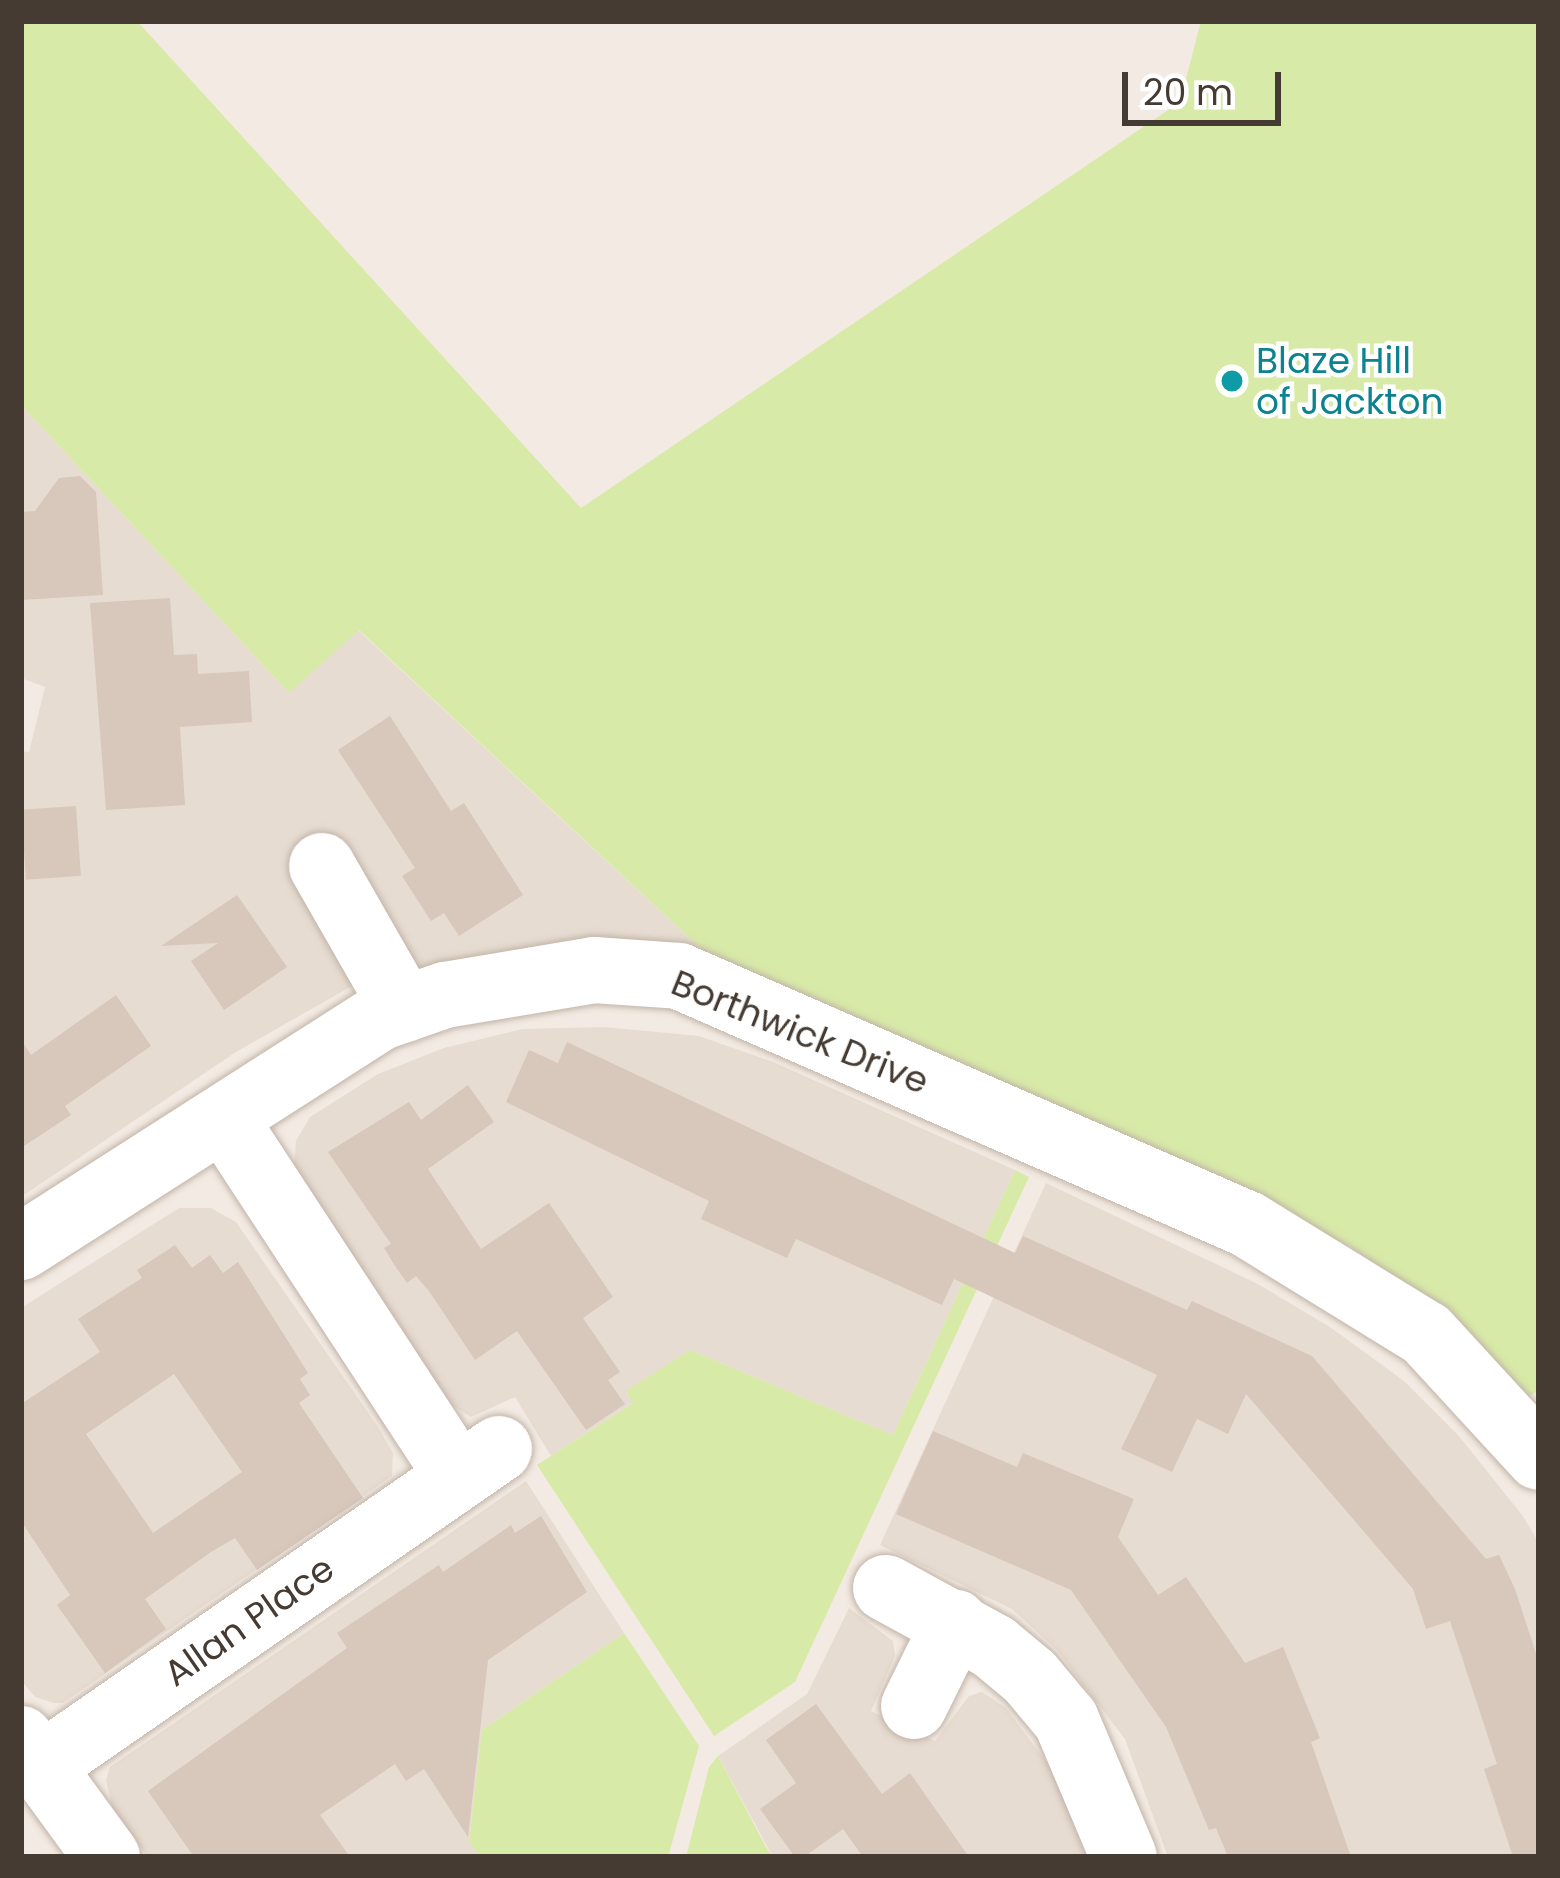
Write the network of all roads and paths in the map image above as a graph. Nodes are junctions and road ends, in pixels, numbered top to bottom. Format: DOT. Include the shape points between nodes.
graph roads {
  1 [pos="322,866"];
  2 [pos="404,1009"];
  3 [pos="225,1120"];
  4 [pos="21,1247"];
  5 [pos="1539,1456"];
  6 [pos="886,1588"];
  7 [pos="955,1623"];
  8 [pos="914,1706"];
  9 [pos="31,1753"];
  10 [pos="107,1857"];
  11 [pos="1124,1857"];
  1 -- 2 [label="street"];
  2 -- 3 [label="street, Borthwick Drive"];
  2 -- 5 [label="street, Borthwick Drive" via="594,970 679,976 1247,1224 1426,1334"];
  3 -- 4 [label="street, Borthwick Drive"];
  3 -- 9 [label="street, Allan Place" via="478,1462"];
  6 -- 7 [label="street"];
  7 -- 8 [label="street"];
  7 -- 11 [label="street" via="1030,1677 1066,1720"];
  9 -- 10 [label="street"];
}
